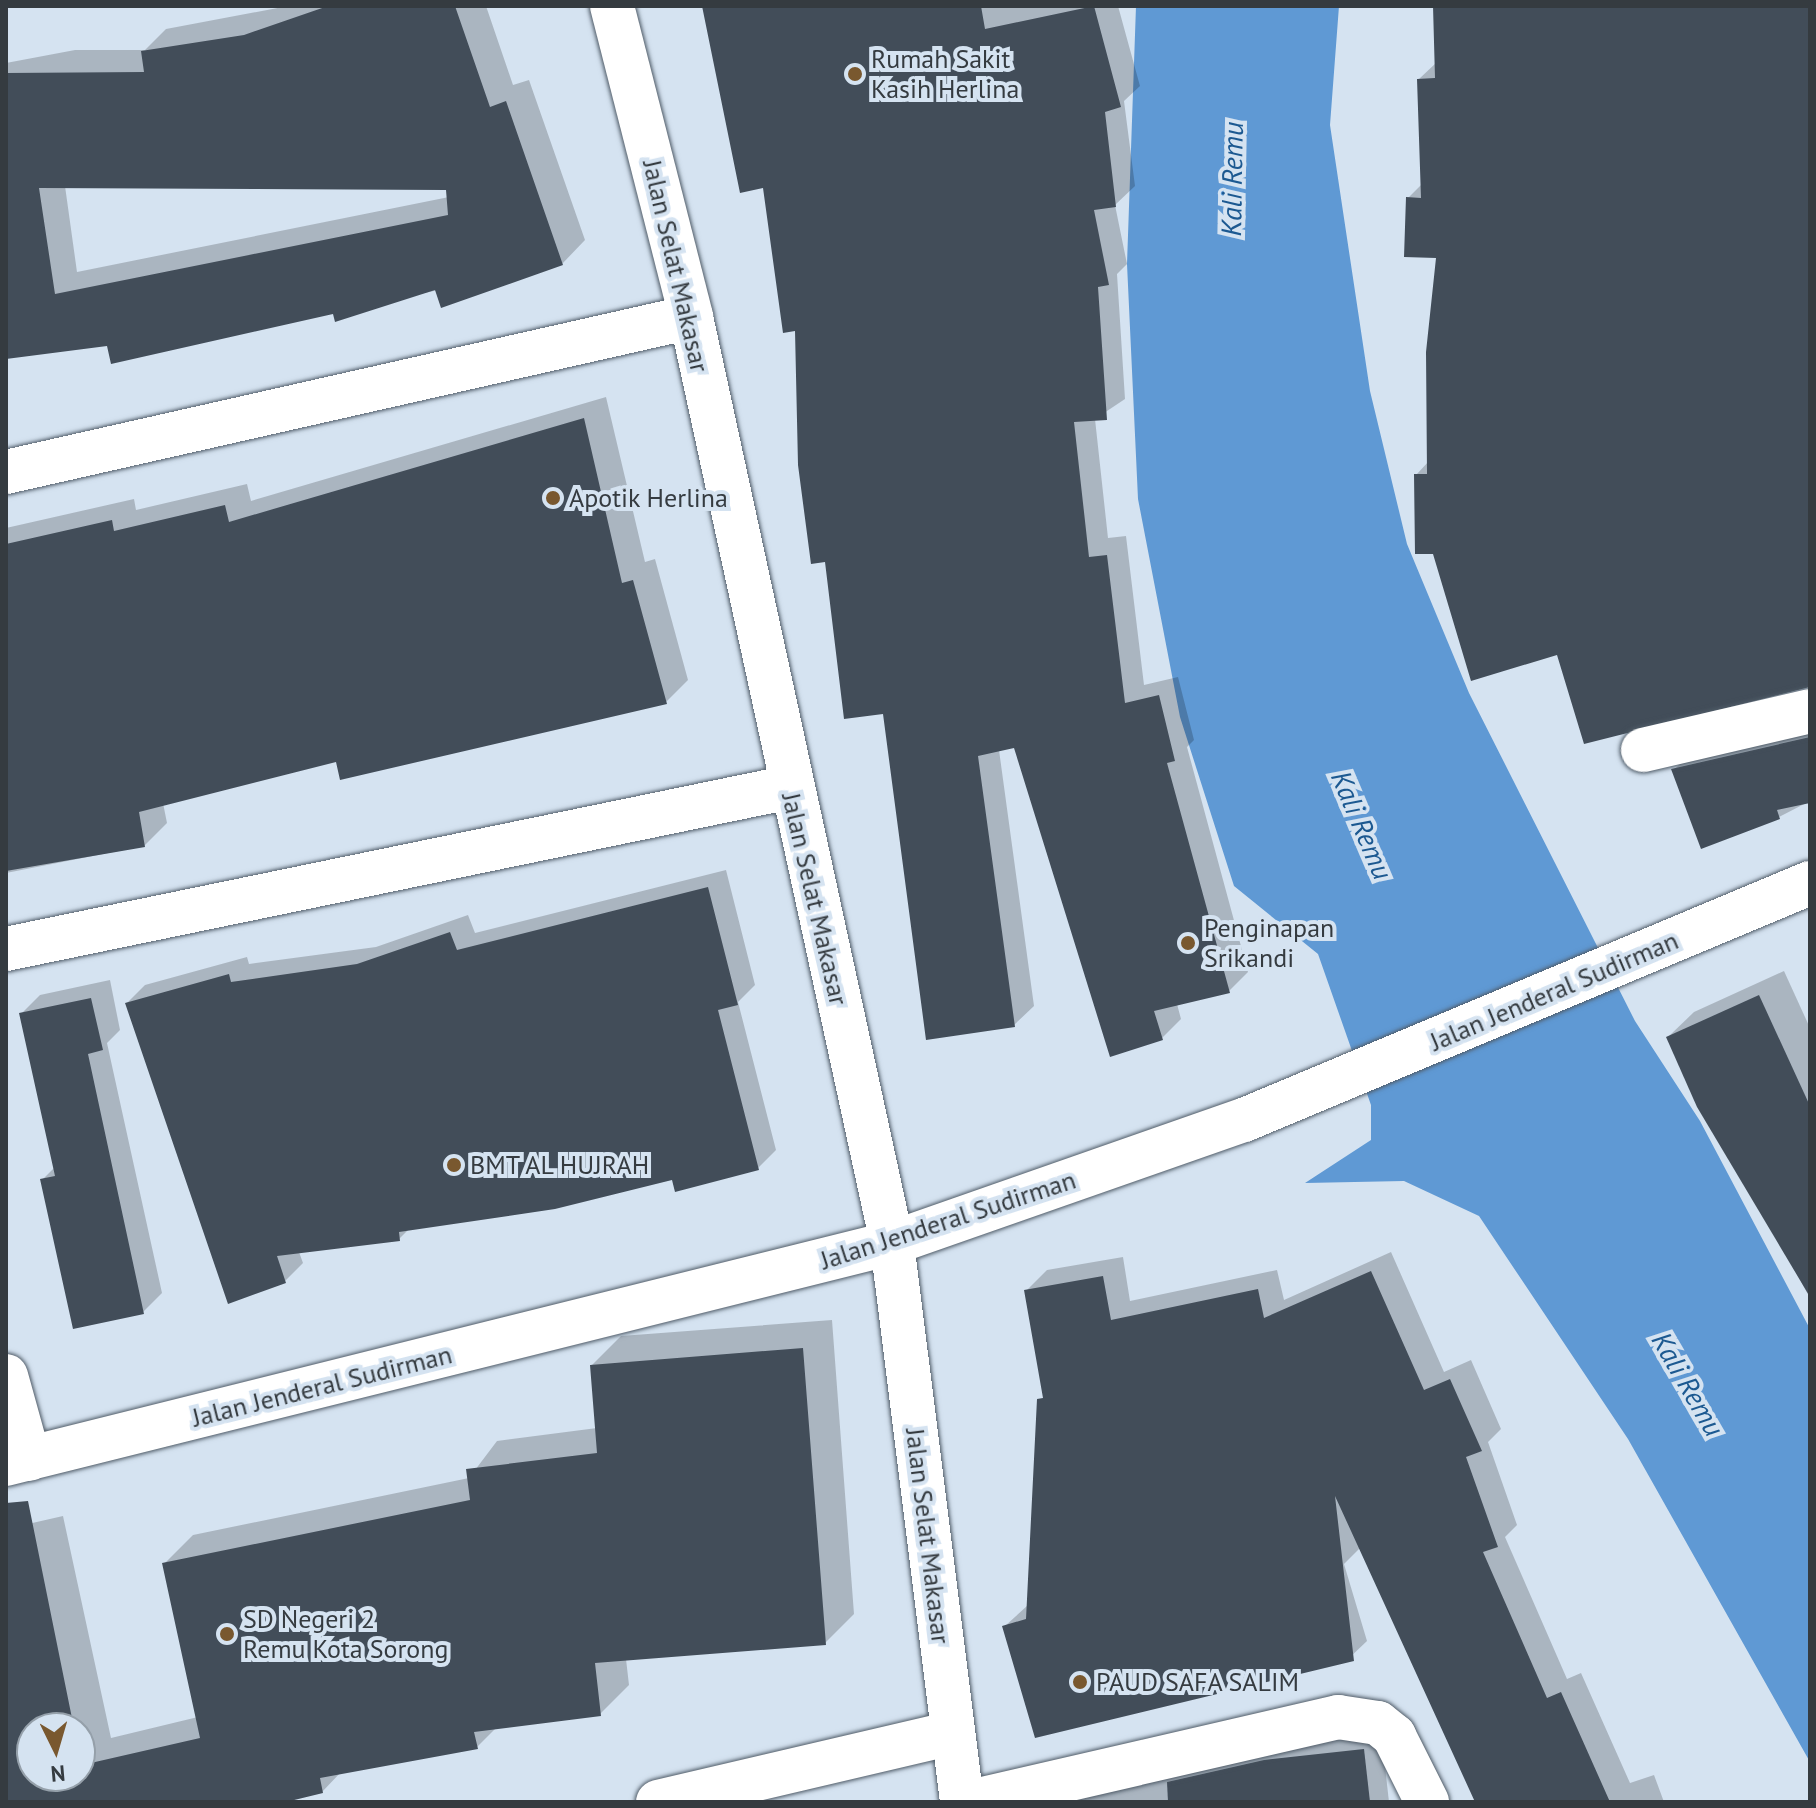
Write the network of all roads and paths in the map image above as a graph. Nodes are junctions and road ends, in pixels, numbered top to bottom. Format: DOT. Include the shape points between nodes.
graph roads {
  1 [pos="612,6"];
  2 [pos="691,317"];
  3 [pos="6,472"];
  4 [pos="1810,711"];
  5 [pos="1643,750"];
  6 [pos="790,787"];
  7 [pos="1810,883"];
  8 [pos="6,949"];
  9 [pos="892,1243"];
  10 [pos="6,1376"];
  11 [pos="17,1462"];
  12 [pos="953,1733"];
  13 [pos="658,1802"];
  14 [pos="962,1802"];
  15 [pos="970,1802"];
  16 [pos="1427,1802"];
  1 -- 2 [label="street, Jalan Selat Makasar"];
  2 -- 3 [label="street"];
  2 -- 6 [label="street, Jalan Selat Makasar"];
  4 -- 5 [label="street"];
  6 -- 8 [label="street"];
  6 -- 9 [label="street, Jalan Selat Makasar"];
  7 -- 9 [label="street, Jalan Jenderal Sudirman" via="1244,1120"];
  9 -- 11 [label="street, Jalan Jenderal Sudirman"];
  9 -- 12 [label="street, Jalan Selat Makasar"];
  10 -- 11 [label="street"];
  12 -- 13 [label="street"];
  12 -- 14 [label="street, Jalan Selat Makasar"];
  15 -- 16 [label="street" via="1338,1717 1378,1723 1394,1736"];
}
